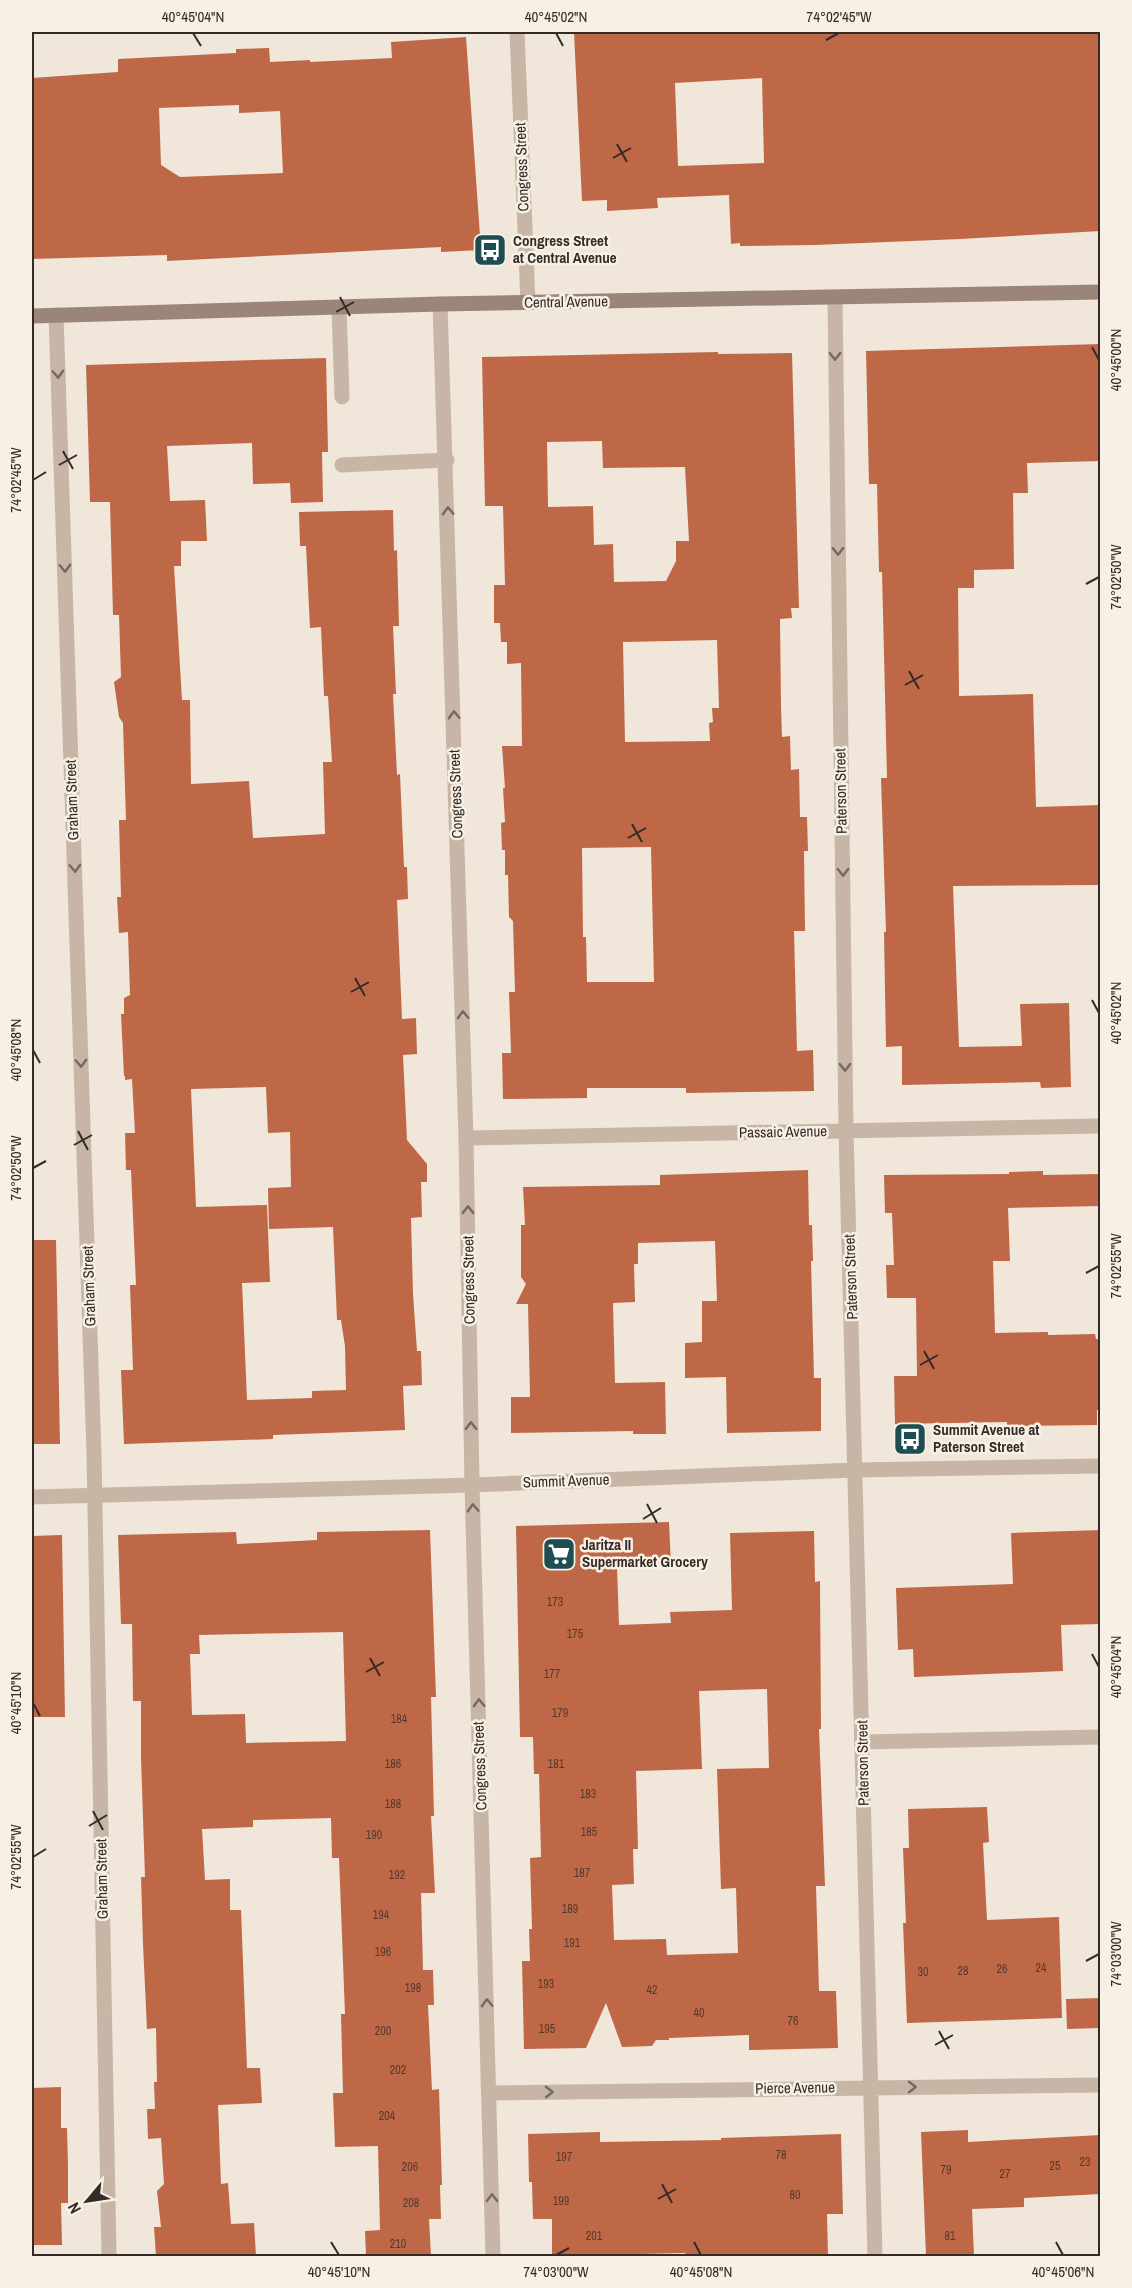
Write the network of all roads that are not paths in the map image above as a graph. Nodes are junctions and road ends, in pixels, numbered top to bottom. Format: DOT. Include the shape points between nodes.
graph roads {
  1 [pos="517,32"];
  2 [pos="1101,292"];
  3 [pos="835,298"];
  4 [pos="528,303"];
  5 [pos="440,304"];
  6 [pos="339,307"];
  7 [pos="56,315"];
  8 [pos="32,316"];
  9 [pos="342,397"];
  10 [pos="447,460"];
  11 [pos="342,465"];
  12 [pos="1101,1126"];
  13 [pos="846,1131"];
  14 [pos="466,1138"];
  15 [pos="1101,1466"];
  16 [pos="855,1470"];
  17 [pos="472,1485"];
  18 [pos="95,1496"];
  19 [pos="32,1497"];
  20 [pos="1101,1737"];
  21 [pos="862,1742"];
  22 [pos="1101,2085"];
  23 [pos="870,2087"];
  24 [pos="490,2093"];
  25 [pos="109,2256"];
  26 [pos="493,2256"];
  27 [pos="875,2256"];
  1 -- 4 [label="street, Congress Street"];
  2 -- 3 [label="main road, Central Avenue"];
  3 -- 4 [label="main road, Central Avenue"];
  3 -- 13 [label="street, Paterson Street, one-way"];
  4 -- 5 [label="main road, Central Avenue"];
  5 -- 6 [label="main road, Central Avenue"];
  5 -- 10 [label="street, Congress Street"];
  6 -- 7 [label="main road, Central Avenue"];
  6 -- 9 [label="street"];
  7 -- 8 [label="main road, Central Avenue"];
  7 -- 18 [label="street, Graham Street, one-way"];
  10 -- 11 [label="street"];
  14 -- 10 [label="street, Congress Street, one-way"];
  12 -- 13 [label="street, Passaic Avenue"];
  13 -- 14 [label="street, Passaic Avenue"];
  13 -- 16 [label="street, Paterson Street"];
  17 -- 14 [label="street, Congress Street, one-way"];
  15 -- 16 [label="street, Summit Avenue"];
  16 -- 17 [label="street, Summit Avenue"];
  16 -- 21 [label="street, Paterson Street"];
  17 -- 18 [label="street, Summit Avenue"];
  24 -- 17 [label="street, Congress Street, one-way"];
  18 -- 19 [label="street, Summit Avenue"];
  18 -- 25 [label="street, Graham Street"];
  20 -- 21 [label="street"];
  21 -- 23 [label="street, Paterson Street"];
  23 -- 22 [label="street, Pierce Avenue, one-way"];
  24 -- 23 [label="street, Pierce Avenue, one-way"];
  23 -- 27 [label="street, Paterson Street"];
  26 -- 24 [label="street, Congress Street, one-way"];
}
